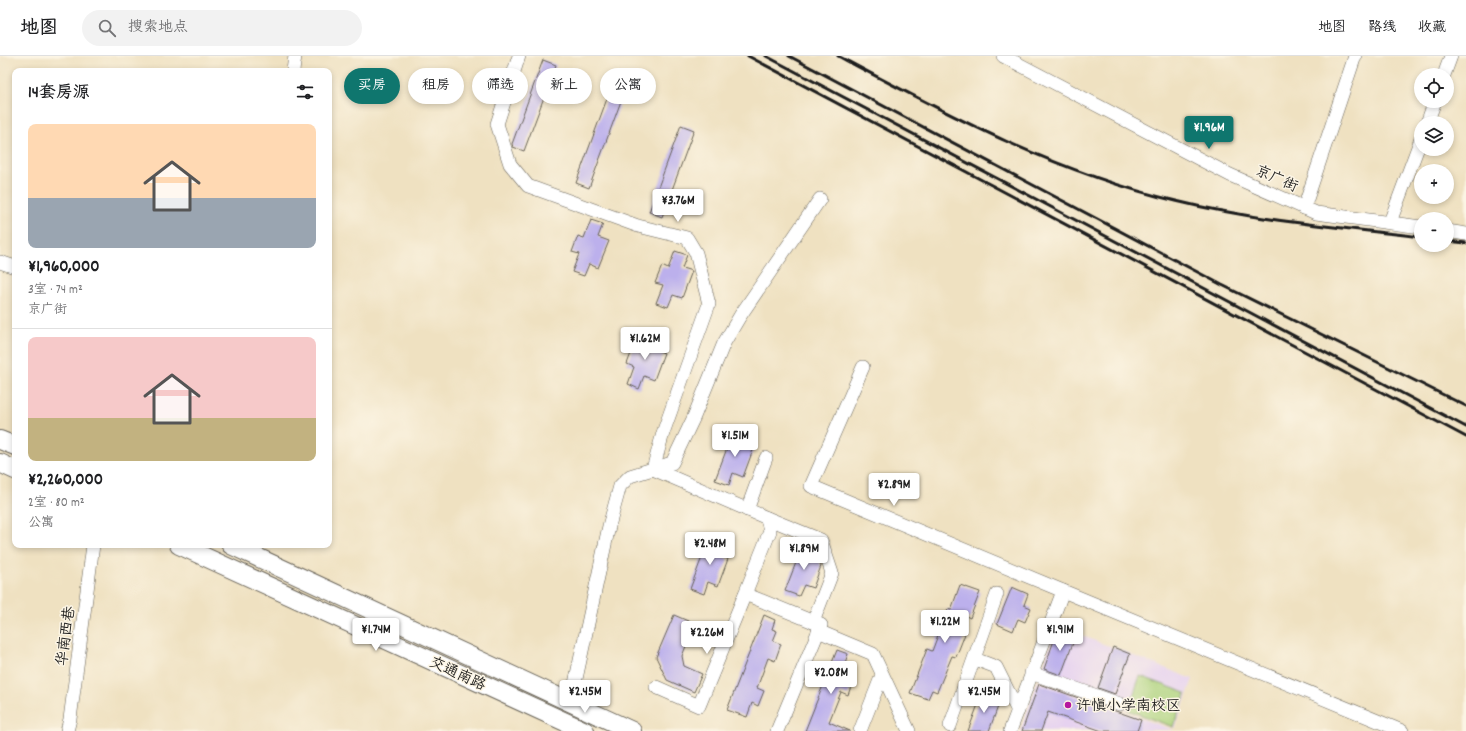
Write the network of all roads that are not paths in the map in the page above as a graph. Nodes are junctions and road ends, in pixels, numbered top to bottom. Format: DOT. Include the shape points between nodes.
graph roads {
  1 [pos="295,56"];
  2 [pos="519,56"];
  3 [pos="1003,56"];
  4 [pos="1355,56"];
  5 [pos="1451,56"];
  6 [pos="293,68"];
  7 [pos="1447,68"];
  8 [pos="1414,156"];
  9 [pos="820,199"];
  10 [pos="1304,208"];
  11 [pos="1390,222"];
  12 [pos="1414,226"];
  13 [pos="1454,232"];
  14 [pos="1466,234"];
  15 [pos="0,262"];
  16 [pos="12,266"];
  17 [pos="863,367"];
  18 [pos="0,440"];
  19 [pos="12,445"];
  20 [pos="766,458"];
  21 [pos="0,463"];
  22 [pos="12,469"];
  23 [pos="653,469"];
  24 [pos="747,510"];
  25 [pos="767,518"];
  26 [pos="93,548"];
  27 [pos="185,548"];
  28 [pos="237,548"];
  29 [pos="1063,591"];
  30 [pos="746,594"];
  31 [pos="997,594"];
  32 [pos="816,627"];
  33 [pos="975,659"];
  34 [pos="1031,673"];
  35 [pos="882,675"];
  36 [pos="656,687"];
  37 [pos="571,702"];
  38 [pos="1120,704"];
  39 [pos="1018,711"];
  40 [pos="950,726"];
  41 [pos="574,729"];
  42 [pos="67,731"];
  43 [pos="632,731"];
  44 [pos="776,731"];
  45 [pos="860,731"];
  46 [pos="908,731"];
  47 [pos="1010,731"];
  48 [pos="1402,731"];
  1 -- 6 [label="street"];
  2 -- 23 [label="street" via="497,124 510,164 528,186 638,226 687,238 696,253 709,304 663,433"];
  3 -- 10 [label="street, 京广街" via="1230,175"];
  4 -- 10 [label="street"];
  5 -- 7 [label="street"];
  8 -- 11 [label="street"];
  9 -- 23 [label="street" via="724,343 672,463"];
  10 -- 11 [label="street, 京广街" via="1316,213"];
  11 -- 12 [label="street, 京广街"];
  13 -- 14 [label="street"];
  15 -- 16 [label="street"];
  17 -- 29 [label="street" via="811,486"];
  18 -- 19 [label="main road"];
  20 -- 24 [label="street"];
  21 -- 22 [label="main road"];
  23 -- 24 [label="street"];
  23 -- 37 [label="street" via="630,476 620,486"];
  24 -- 25 [label="street"];
  25 -- 30 [label="street" via="770,531"];
  25 -- 32 [label="street" via="821,540 832,573"];
  26 -- 42 [label="street, 华南西巷"];
  27 -- 41 [label="main road, 交通南路"];
  28 -- 37 [label="main road, 交通南路"];
  29 -- 34 [label="street"];
  29 -- 48 [label="street"];
  30 -- 32 [label="street"];
  30 -- 36 [label="street" via="699,706"];
  31 -- 33 [label="street"];
  32 -- 35 [label="street" via="873,654"];
  32 -- 44 [label="street"];
  33 -- 39 [label="street" via="996,667"];
  33 -- 40 [label="street"];
  34 -- 38 [label="street"];
  34 -- 39 [label="street"];
  35 -- 45 [label="street"];
  35 -- 46 [label="street"];
  37 -- 41 [label="main road"];
  37 -- 43 [label="main road, 交通南路"];
  39 -- 47 [label="street"];
}
